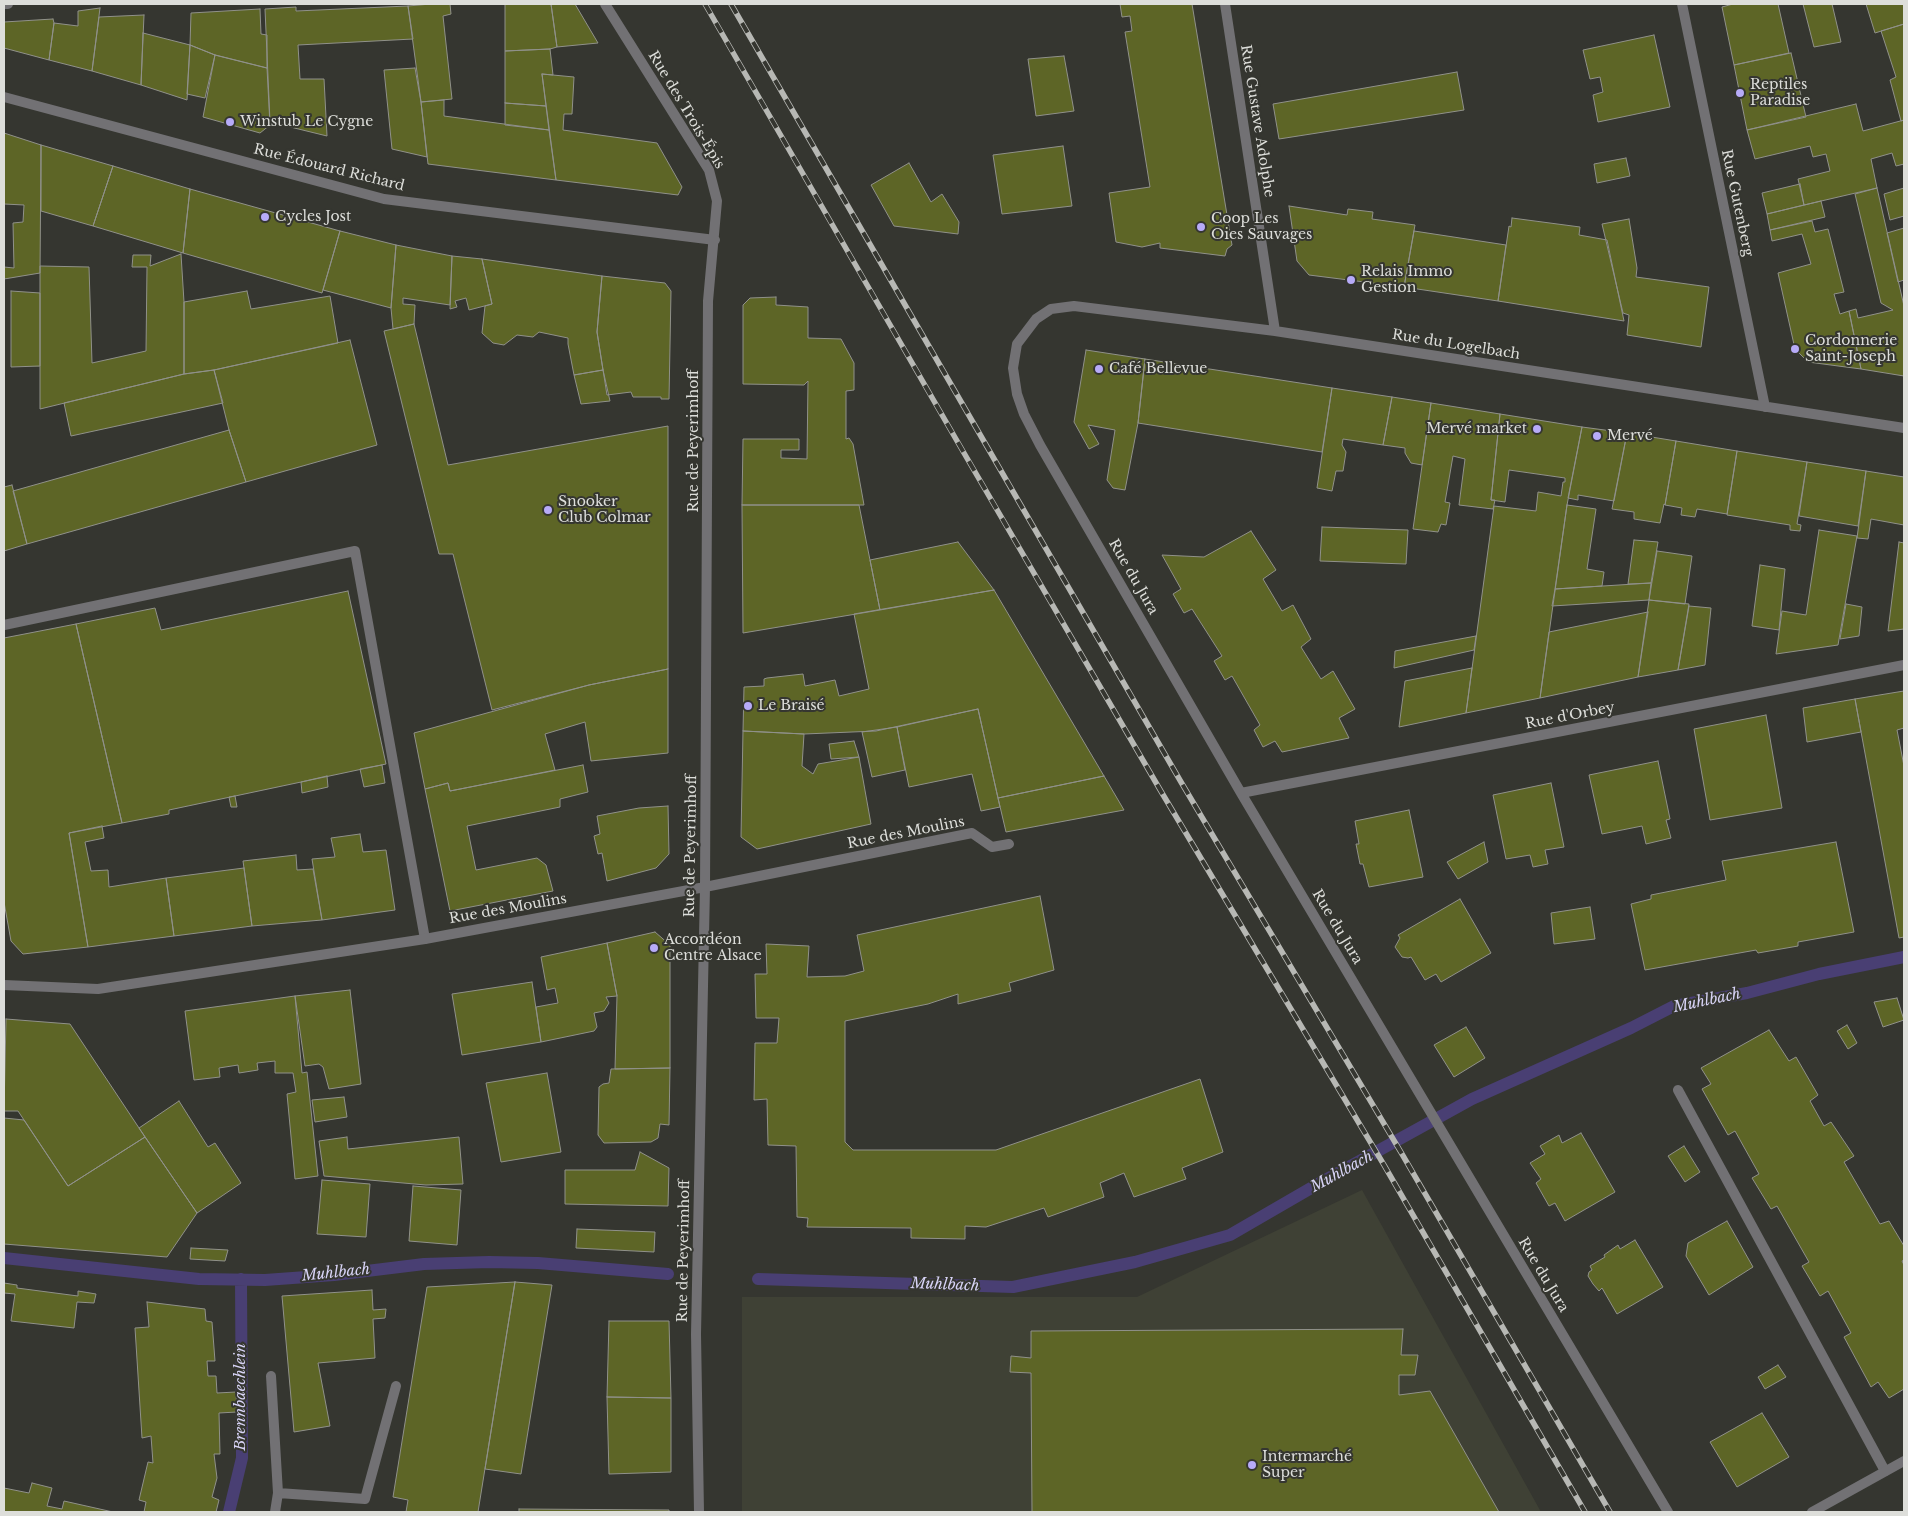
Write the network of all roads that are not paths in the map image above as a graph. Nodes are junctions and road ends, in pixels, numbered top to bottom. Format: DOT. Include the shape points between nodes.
graph roads {
  1 [pos="4,4"];
  2 [pos="8,4"];
  3 [pos="605,4"];
  4 [pos="1225,4"];
  5 [pos="1682,4"];
  6 [pos="4,97"];
  7 [pos="715,240"];
  8 [pos="1276,331"];
  9 [pos="1017,344"];
  10 [pos="1765,407"];
  11 [pos="1904,428"];
  12 [pos="4,625"];
  13 [pos="1904,665"];
  14 [pos="1241,793"];
  15 [pos="1009,844"];
  16 [pos="705,887"];
  17 [pos="425,938"];
  18 [pos="4,985"];
  19 [pos="1678,1090"];
  20 [pos="271,1376"];
  21 [pos="396,1386"];
  22 [pos="1904,1461"];
  23 [pos="1886,1471"];
  24 [pos="278,1493"];
  25 [pos="276,1512"];
  26 [pos="699,1512"];
  27 [pos="1668,1512"];
  28 [pos="1812,1512"];
  1 -- 2 [label="street"];
  3 -- 7 [label="street, Rue des Trois-Épis" via="709,170 717,201"];
  4 -- 8 [label="street, Rue Gustave Adolphe"];
  5 -- 10 [label="street, Rue Gutenberg"];
  6 -- 7 [label="street, Rue Édouard Richard" via="384,199"];
  7 -- 16 [label="street, Rue de Peyerimhoff" via="708,301"];
  8 -- 9 [label="street, Rue du Logelbach" via="1074,306 1051,309 1036,319"];
  8 -- 10 [label="street, Rue du Logelbach"];
  9 -- 14 [label="street, Rue du Jura" via="1013,368 1024,414"];
  10 -- 11 [label="street, Rue du Logelbach"];
  12 -- 17 [label="street" via="355,551"];
  13 -- 14 [label="street, Rue d'Orbey"];
  14 -- 27 [label="street, Rue du Jura"];
  15 -- 16 [label="street, Rue des Moulins" via="992,847 972,833"];
  16 -- 17 [label="street, Rue des Moulins"];
  16 -- 26 [label="street, Rue de Peyerimhoff" via="696,1334"];
  17 -- 18 [label="street, Rue des Moulins" via="98,988"];
  19 -- 23 [label="street"];
  20 -- 24 [label="street"];
  21 -- 24 [label="street" via="365,1499"];
  22 -- 23 [label="street"];
  23 -- 28 [label="street"];
  24 -- 25 [label="street"];
}
